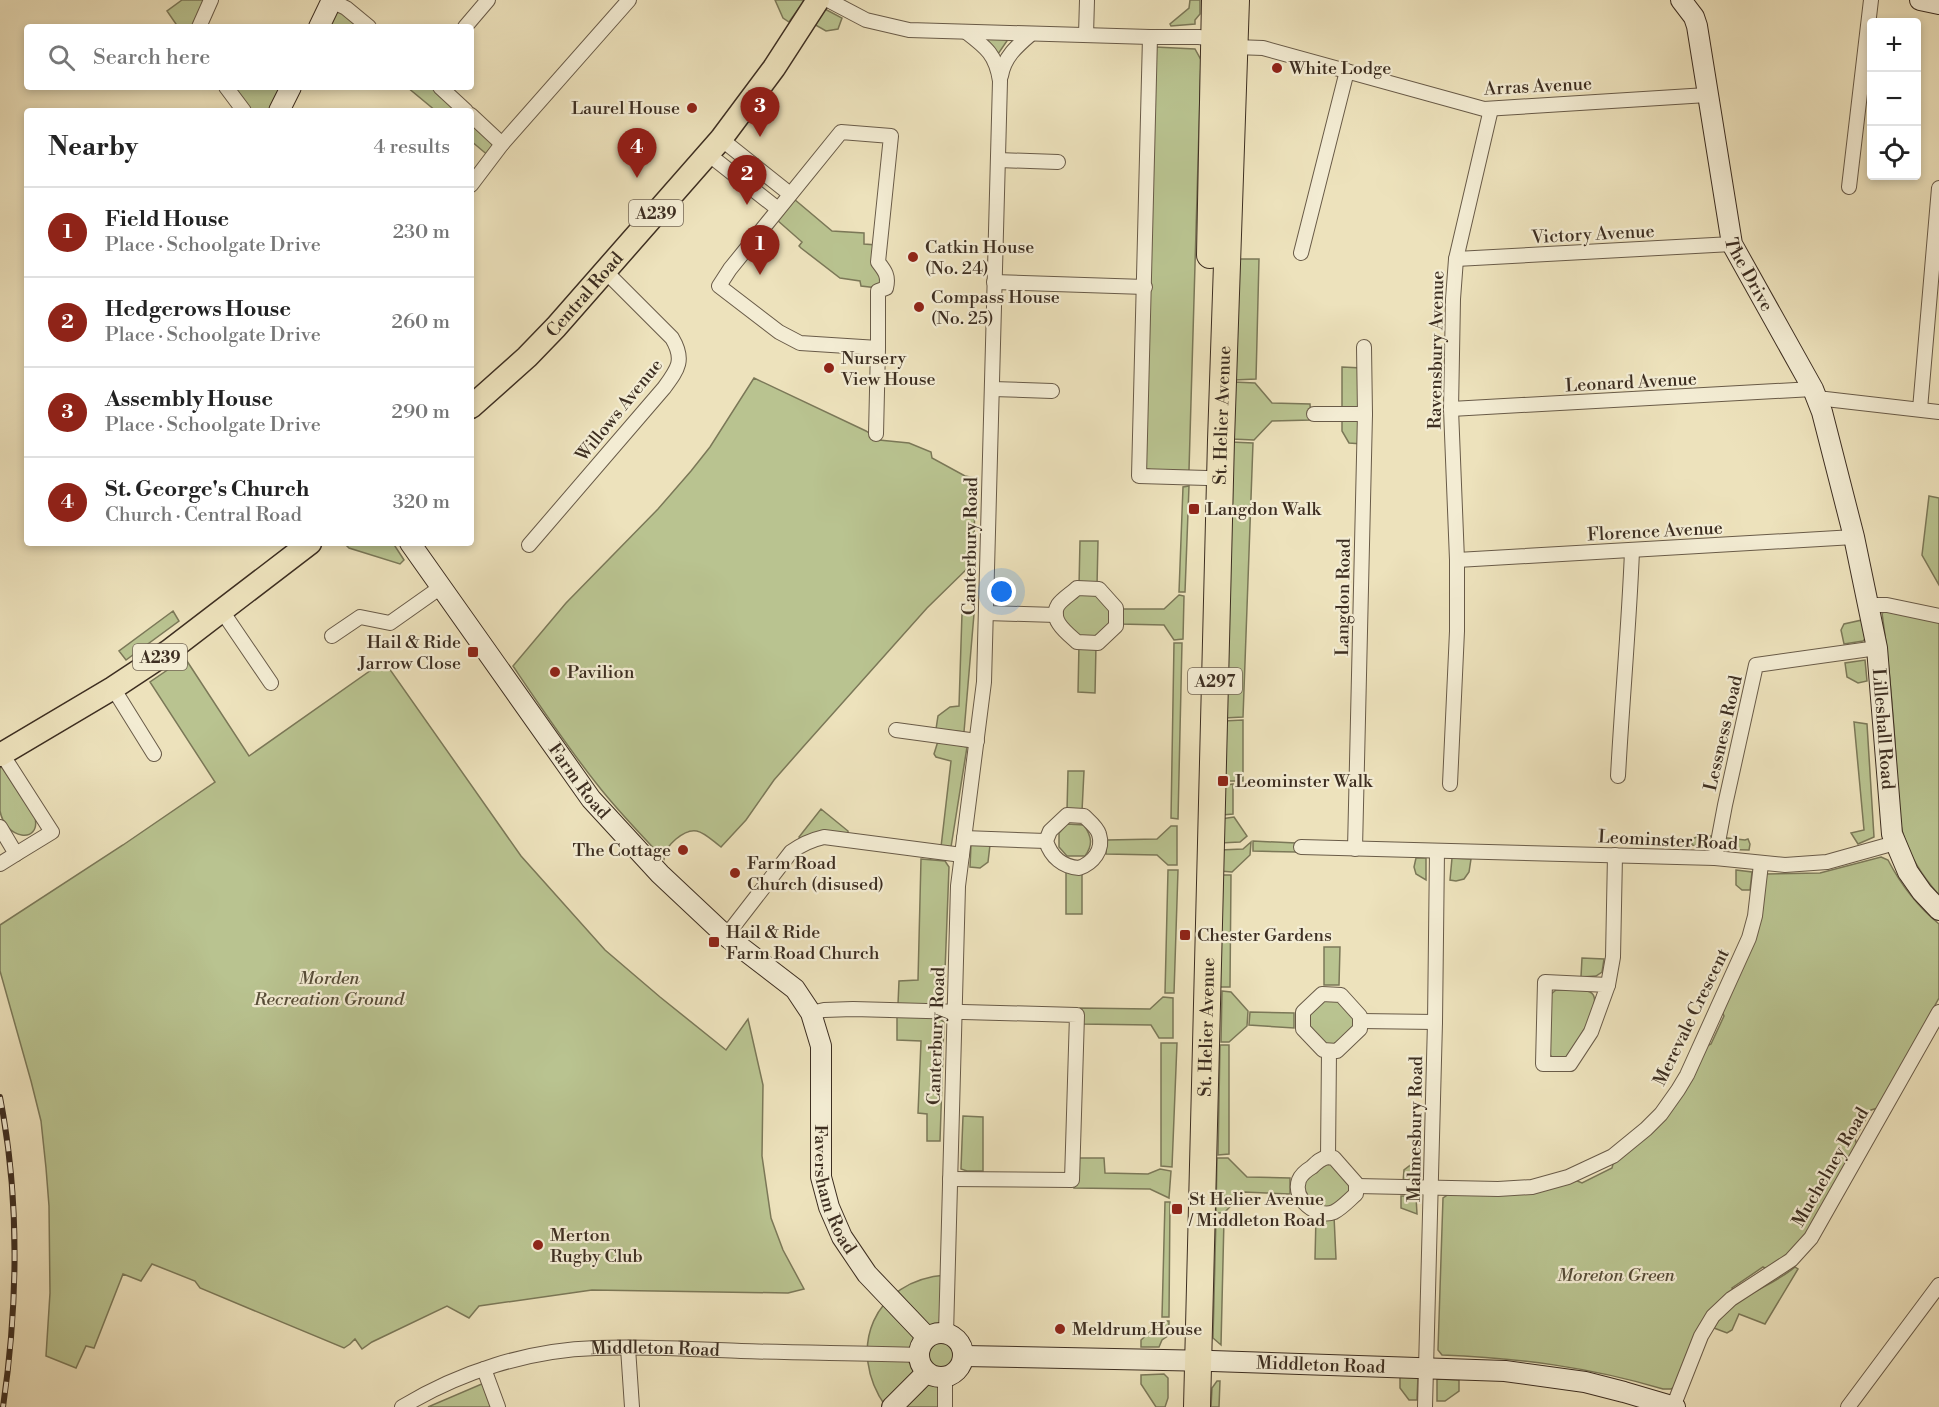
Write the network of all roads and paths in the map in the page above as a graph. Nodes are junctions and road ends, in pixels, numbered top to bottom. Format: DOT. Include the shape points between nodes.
graph roads {
  1 [pos="211,0"];
  2 [pos="332,0"];
  3 [pos="488,0"];
  4 [pos="629,0"];
  5 [pos="818,0"];
  6 [pos="828,0"];
  7 [pos="1087,0"];
  8 [pos="1215,0"];
  9 [pos="1236,0"];
  10 [pos="1681,0"];
  11 [pos="1871,0"];
  12 [pos="1920,0"];
  13 [pos="1939,4"];
  14 [pos="200,24"];
  15 [pos="320,24"];
  16 [pos="365,24"];
  17 [pos="468,24"];
  18 [pos="966,32"];
  19 [pos="1031,34"];
  20 [pos="1086,34"];
  21 [pos="1150,37"];
  22 [pos="1224,43"];
  23 [pos="1347,71"];
  24 [pos="1000,81"];
  25 [pos="228,90"];
  26 [pos="290,90"];
  27 [pos="443,90"];
  28 [pos="1707,95"];
  29 [pos="242,108"];
  30 [pos="280,108"];
  31 [pos="463,108"];
  32 [pos="1491,109"];
  33 [pos="474,118"];
  34 [pos="502,144"];
  35 [pos="714,146"];
  36 [pos="806,150"];
  37 [pos="819,157"];
  38 [pos="998,160"];
  39 [pos="1058,162"];
  40 [pos="474,181"];
  41 [pos="1849,187"];
  42 [pos="1939,188"];
  43 [pos="790,194"];
  44 [pos="778,209"];
  45 [pos="1732,244"];
  46 [pos="1301,253"];
  47 [pos="1456,259"];
  48 [pos="605,271"];
  49 [pos="994,282"];
  50 [pos="1145,287"];
  51 [pos="1364,347"];
  52 [pos="878,348"];
  53 [pos="992,389"];
  54 [pos="1052,391"];
  55 [pos="1815,394"];
  56 [pos="474,404"];
  57 [pos="1451,409"];
  58 [pos="1920,409"];
  59 [pos="1939,412"];
  60 [pos="1314,414"];
  61 [pos="1365,414"];
  62 [pos="876,434"];
  63 [pos="1207,478"];
  64 [pos="1854,537"];
  65 [pos="529,545"];
  66 [pos="306,546"];
  67 [pos="412,546"];
  68 [pos="1632,551"];
  69 [pos="1458,560"];
  70 [pos="441,587"];
  71 [pos="1868,605"];
  72 [pos="222,611"];
  73 [pos="986,613"];
  74 [pos="1056,615"];
  75 [pos="1939,616"];
  76 [pos="332,636"];
  77 [pos="1877,648"];
  78 [pos="271,683"];
  79 [pos="112,688"];
  80 [pos="896,730"];
  81 [pos="977,741"];
  82 [pos="1,754"];
  83 [pos="154,754"];
  84 [pos="1618,776"];
  85 [pos="1450,784"];
  86 [pos="0,827"];
  87 [pos="964,838"];
  88 [pos="1046,841"];
  89 [pos="1895,843"];
  90 [pos="1301,847"];
  91 [pos="1355,849"];
  92 [pos="1437,851"];
  93 [pos="16,854"];
  94 [pos="962,855"];
  95 [pos="1615,855"];
  96 [pos="1715,858"];
  97 [pos="0,864"];
  98 [pos="1761,864"];
  99 [pos="1939,910"];
  100 [pos="726,936"];
  101 [pos="1608,985"];
  102 [pos="955,1011"];
  103 [pos="1939,1012"];
  104 [pos="811,1013"];
  105 [pos="1361,1021"];
  106 [pos="1435,1022"];
  107 [pos="1329,1052"];
  108 [pos="1328,1156"];
  109 [pos="950,1179"];
  110 [pos="1357,1186"];
  111 [pos="1431,1188"];
  112 [pos="1939,1284"];
  113 [pos="931,1342"];
  114 [pos="628,1348"];
  115 [pos="964,1356"];
  116 [pos="1192,1361"];
  117 [pos="1426,1368"];
  118 [pos="484,1369"];
  119 [pos="936,1375"];
  120 [pos="402,1407"];
  121 [pos="498,1407"];
  122 [pos="632,1407"];
  123 [pos="892,1407"];
  124 [pos="945,1407"];
  125 [pos="1183,1407"];
  126 [pos="1197,1407"];
  127 [pos="1425,1407"];
  128 [pos="1674,1407"];
  129 [pos="1848,1407"];
  1 -- 14 [label="street"];
  2 -- 15 [label="street"];
  2 -- 16 [label="street"];
  3 -- 17 [label="street"];
  4 -- 34 [label="street"];
  5 -- 35 [label="main road, Central Road / A239" via="774,68"];
  6 -- 18 [label="street, Arras Avenue" via="884,25"];
  7 -- 20 [label="street"];
  8 -- 22 [label="highway, St. Helier Avenue / A297"];
  9 -- 22 [label="highway, St. Helier Avenue / A297"];
  10 -- 28 [label="street, The Drive" via="1697,26"];
  11 -- 41 [label="street"];
  12 -- 13 [label="street"];
  18 -- 19 [label="street, Arras Avenue"];
  18 -- 24 [label="street, Canterbury Road" via="994,58"];
  19 -- 20 [label="street, Arras Avenue"];
  19 -- 24 [label="street" via="1010,54"];
  20 -- 21 [label="street, Arras Avenue"];
  21 -- 22 [label="street, Arras Avenue" via="1199,37"];
  21 -- 50 [label="street, St. Helier Avenue"];
  22 -- 23 [label="street, Arras Avenue" via="1263,48"];
  22 -- 63 [label="highway, St. Helier Avenue / A297"];
  22 -- 116 [label="highway, St. Helier Avenue / A297" via="1221,440"];
  23 -- 32 [label="street, Arras Avenue"];
  23 -- 46 [label="street"];
  24 -- 38 [label="street, Canterbury Road"];
  25 -- 29 [label="street"];
  26 -- 30 [label="street"];
  27 -- 31 [label="street"];
  28 -- 32 [label="street, Arras Avenue"];
  28 -- 45 [label="street, The Drive"];
  32 -- 47 [label="street, Ravensbury Avenue"];
  33 -- 34 [label="street"];
  34 -- 40 [label="street"];
  35 -- 43 [label="street"];
  35 -- 44 [label="street"];
  35 -- 48 [label="main road, Central Road / A239"];
  36 -- 37 [label="street"];
  37 -- 43 [label="street"];
  37 -- 52 [label="street" via="841,132 891,136 878,262 887,278 886,288 878,291"];
  38 -- 39 [label="street"];
  38 -- 49 [label="street, Canterbury Road"];
  42 -- 58 [label="street"];
  43 -- 44 [label="street"];
  44 -- 52 [label="street" via="719,286 794,340 810,345"];
  45 -- 47 [label="street, Victory Avenue"];
  45 -- 55 [label="street, The Drive"];
  47 -- 57 [label="street, Ravensbury Avenue"];
  48 -- 56 [label="main road, Central Road / A239" via="527,357"];
  48 -- 65 [label="street, Willows Avenue" via="672,338 680,361 664,388"];
  49 -- 50 [label="street"];
  49 -- 53 [label="street, Canterbury Road"];
  50 -- 63 [label="street, St. Helier Avenue" via="1139,476"];
  51 -- 61 [label="street, Langdon Road"];
  52 -- 62 [label="street"];
  53 -- 54 [label="street"];
  53 -- 73 [label="street, Canterbury Road"];
  55 -- 57 [label="street, Leonard Avenue"];
  55 -- 58 [label="street, Leonard Avenue"];
  55 -- 64 [label="street, The Drive"];
  57 -- 69 [label="street, Ravensbury Avenue"];
  58 -- 59 [label="street, Leonard Avenue"];
  60 -- 61 [label="street"];
  61 -- 91 [label="street, Langdon Road"];
  63 -- 116 [label="highway, St. Helier Avenue / A297"];
  64 -- 68 [label="street, Florence Avenue"];
  64 -- 71 [label="street, Lilleshall Road"];
  66 -- 72 [label="main road, A239"];
  67 -- 70 [label="street, Farm Road"];
  68 -- 69 [label="street, Florence Avenue"];
  68 -- 84 [label="street"];
  69 -- 85 [label="street, Ravensbury Avenue"];
  70 -- 76 [label="street" via="390,623 360,617"];
  70 -- 100 [label="street, Farm Road" via="591,799 660,874"];
  71 -- 75 [label="street"];
  71 -- 77 [label="street, Lilleshall Road"];
  72 -- 78 [label="street"];
  72 -- 79 [label="main road, A239"];
  73 -- 74 [label="street"];
  73 -- 81 [label="street, Canterbury Road"];
  74 -- 74 [label="street" via="1058,605 1077,588 1099,589 1116,608 1116,626 1098,643 1077,642 1058,624"];
  77 -- 89 [label="street, Lilleshall Road"];
  77 -- 96 [label="street, Lessness Road" via="1756,665"];
  79 -- 82 [label="main road, A239"];
  79 -- 83 [label="street"];
  80 -- 81 [label="street"];
  81 -- 87 [label="street, Canterbury Road"];
  82 -- 93 [label="street" via="52,832"];
  86 -- 93 [label="street"];
  87 -- 88 [label="street"];
  87 -- 94 [label="street, Canterbury Road"];
  89 -- 98 [label="street, Leominster Road" via="1827,862"];
  89 -- 99 [label="street, Lilleshall Road" via="1915,884"];
  90 -- 91 [label="street"];
  91 -- 92 [label="street"];
  92 -- 95 [label="street, Leominster Road"];
  92 -- 106 [label="street, Malmesbury Road"];
  93 -- 97 [label="street"];
  94 -- 100 [label="street" via="824,837 812,839 791,852"];
  94 -- 102 [label="street, Canterbury Road"];
  95 -- 96 [label="street, Leominster Road"];
  95 -- 101 [label="street" via="1613,957"];
  96 -- 98 [label="street, Leominster Road"];
  98 -- 111 [label="street, Merevale Crescent" via="1755,916 1741,958 1687,1075 1646,1129 1613,1156 1553,1182 1498,1189"];
  100 -- 104 [label="street, Farm Road" via="786,981"];
  101 -- 101 [label="street" via="1594,1026 1570,1064 1543,1064 1545,982"];
  102 -- 104 [label="street" via="853,1009"];
  102 -- 109 [label="street, Canterbury Road"];
  102 -- 109 [label="street" via="1077,1015 1078,1026 1072,1180"];
  103 -- 128 [label="street, Muchelney Road" via="1811,1238 1791,1260 1731,1299 1713,1316 1701,1336"];
  104 -- 113 [label="street, Faversham Road" via="821,1046 821,1177 829,1207 842,1237 867,1274"];
  105 -- 106 [label="street"];
  105 -- 107 [label="street" via="1360,1029 1337,1051"];
  105 -- 107 [label="street" via="1341,995 1323,994 1314,1001 1303,1012 1303,1029"];
  106 -- 111 [label="street, Malmesbury Road"];
  107 -- 108 [label="street"];
  108 -- 110 [label="street"];
  108 -- 110 [label="street" via="1299,1181 1299,1194 1310,1207 1322,1214 1336,1211 1356,1194"];
  109 -- 113 [label="street, Canterbury Road"];
  110 -- 111 [label="street, Merevale Crescent"];
  111 -- 117 [label="street, Malmesbury Road"];
  112 -- 129 [label="street"];
  113 -- 114 [label="street, Middleton Road"];
  113 -- 115 [label="street" via="953,1336"];
  113 -- 119 [label="street" via="922,1367"];
  114 -- 118 [label="street, Middleton Road" via="553,1352"];
  114 -- 122 [label="street"];
  115 -- 116 [label="street, Middleton Road"];
  115 -- 119 [label="street" via="954,1372"];
  116 -- 117 [label="street, Middleton Road"];
  116 -- 125 [label="highway, St. Helier Avenue"];
  116 -- 126 [label="highway, St. Helier Avenue / A297"];
  117 -- 127 [label="street, Malmesbury Road"];
  117 -- 128 [label="street, Middleton Road" via="1563,1378"];
  118 -- 120 [label="street, Middleton Road"];
  118 -- 121 [label="street"];
  119 -- 123 [label="street"];
  119 -- 124 [label="street"];
}
